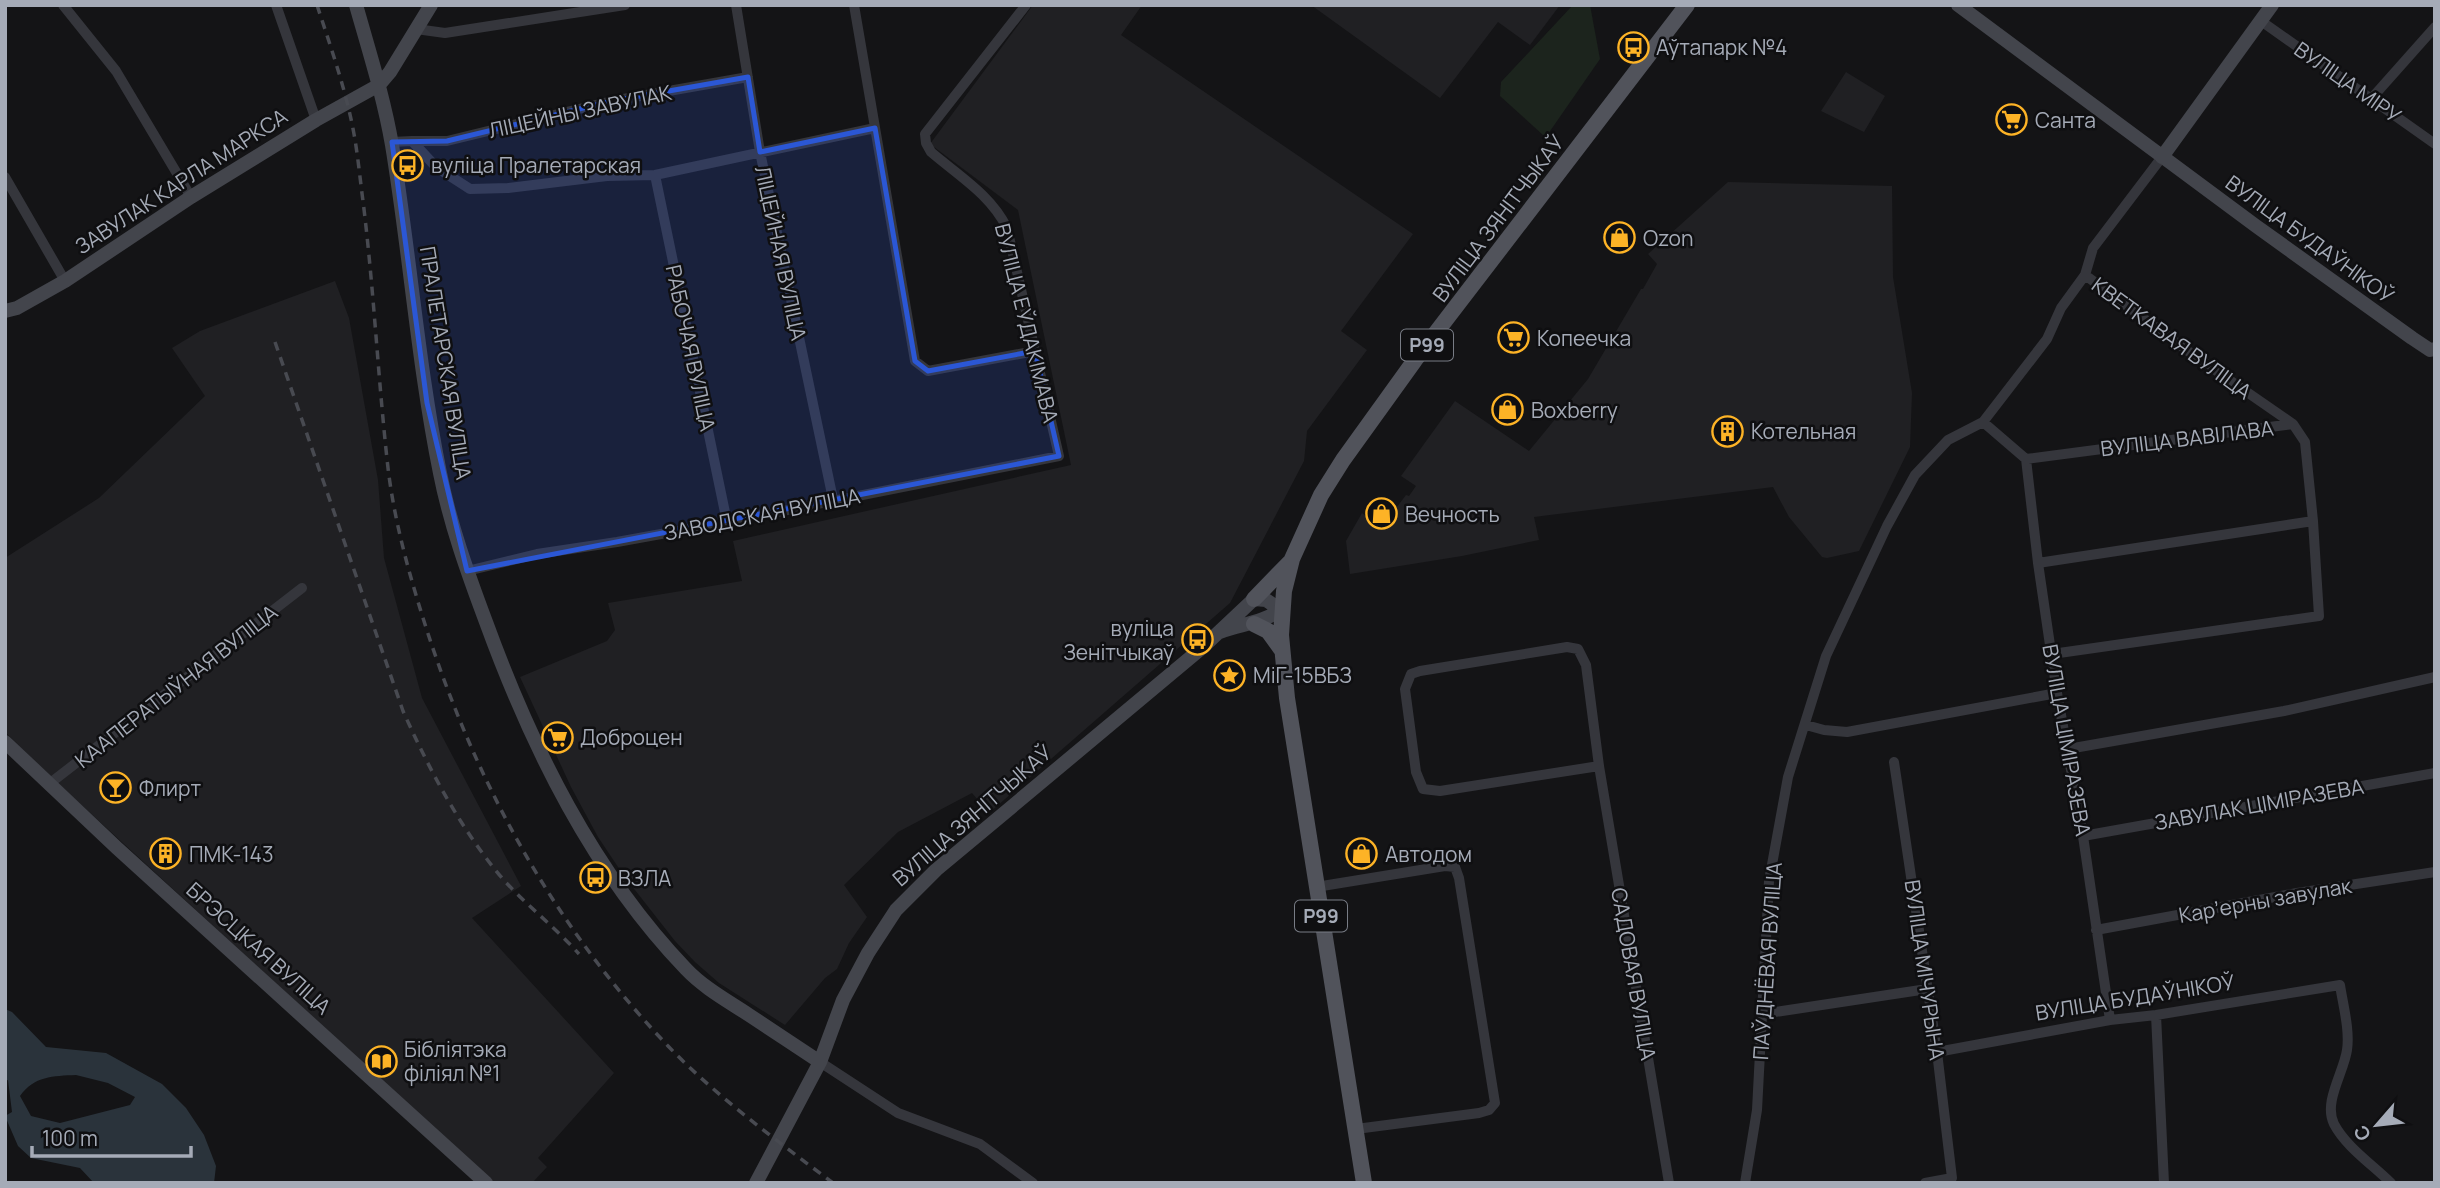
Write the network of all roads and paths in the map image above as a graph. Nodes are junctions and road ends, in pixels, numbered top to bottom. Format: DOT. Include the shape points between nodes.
graph roads {
  1 [pos="63,5"];
  2 [pos="276,5"];
  3 [pos="356,5"];
  4 [pos="431,5"];
  5 [pos="625,5"];
  6 [pos="736,5"];
  7 [pos="854,5"];
  8 [pos="1026,5"];
  9 [pos="1686,5"];
  10 [pos="1958,5"];
  11 [pos="2272,5"];
  12 [pos="2261,21"];
  13 [pos="2435,27"];
  14 [pos="416,29"];
  15 [pos="748,77"];
  16 [pos="379,85"];
  17 [pos="2371,99"];
  18 [pos="316,120"];
  19 [pos="875,128"];
  20 [pos="412,141"];
  21 [pos="392,142"];
  22 [pos="2435,144"];
  23 [pos="760,152"];
  24 [pos="2162,158"];
  25 [pos="655,175"];
  26 [pos="5,177"];
  27 [pos="191,197"];
  28 [pos="2085,275"];
  29 [pos="65,281"];
  30 [pos="5,311"];
  31 [pos="2435,349"];
  32 [pos="1035,351"];
  33 [pos="1983,422"];
  34 [pos="2293,424"];
  35 [pos="1059,456"];
  36 [pos="2026,459"];
  37 [pos="833,499"];
  38 [pos="2313,521"];
  39 [pos="727,522"];
  40 [pos="1293,559"];
  41 [pos="2038,563"];
  42 [pos="467,571"];
  43 [pos="302,588"];
  44 [pos="1254,599"];
  45 [pos="1281,610"];
  46 [pos="1254,624"];
  47 [pos="1220,632"];
  48 [pos="1281,649"];
  49 [pos="2052,654"];
  50 [pos="2435,677"];
  51 [pos="2057,693"];
  52 [pos="1805,725"];
  53 [pos="5,742"];
  54 [pos="2068,749"];
  55 [pos="1894,762"];
  56 [pos="1599,766"];
  57 [pos="2435,773"];
  58 [pos="49,785"];
  59 [pos="2083,836"];
  60 [pos="2435,872"];
  61 [pos="1316,887"];
  62 [pos="2096,930"];
  63 [pos="1927,989"];
  64 [pos="1762,1014"];
  65 [pos="2156,1015"];
  66 [pos="2110,1020"];
  67 [pos="1937,1052"];
  68 [pos="820,1062"];
  69 [pos="1356,1129"];
  70 [pos="486,1183"];
  71 [pos="756,1183"];
  72 [pos="1033,1183"];
  73 [pos="1364,1183"];
  74 [pos="1669,1183"];
  75 [pos="1745,1183"];
  76 [pos="1925,1183"];
  77 [pos="2164,1183"];
  78 [pos="2391,1183"];
  1 -- 27 [label="street" via="116,71"];
  2 -- 18 [label="street"];
  3 -- 16 [label="street, ПРАЛЕТАРСКАЯ ВУЛІЦА"];
  4 -- 14 [label="street"];
  5 -- 14 [label="street" via="445,33"];
  6 -- 15 [label="street, ЛІЦЕЙНАЯ ВУЛІЦА"];
  7 -- 19 [label="street"];
  8 -- 32 [label="street, ВУЛІЦА ЕЎДАКІМАВА" via="925,134 931,152 998,209 1007,228"];
  9 -- 40 [label="main road, ВУЛІЦА ЗЯНІТЧЫКАЎ / Р99" via="1343,460 1312,512"];
  10 -- 24 [label="street, ВУЛІЦА БУДАЎНІКОЎ"];
  11 -- 12 [label="street"];
  12 -- 17 [label="street, ВУЛІЦА МІРУ"];
  12 -- 24 [label="street"];
  13 -- 17 [label="street"];
  14 -- 16 [label="street"];
  15 -- 20 [label="street, ЛІЦЕЙНЫ ЗАВУЛАК" via="612,101 447,141"];
  15 -- 23 [label="street, ЛІЦЕЙНАЯ ВУЛІЦА"];
  16 -- 18 [label="street, ЗАВУЛАК КАРЛА МАРКСА"];
  16 -- 21 [label="street, ПРАЛЕТАРСКАЯ ВУЛІЦА"];
  17 -- 22 [label="street, ВУЛІЦА МІРУ"];
  18 -- 27 [label="street, ЗАВУЛАК КАРЛА МАРКСА"];
  19 -- 23 [label="street"];
  19 -- 32 [label="street" via="915,361 928,371"];
  20 -- 21 [label="street, ЛІЦЕЙНЫ ЗАВУЛАК"];
  20 -- 25 [label="street" via="436,167 470,189"];
  21 -- 42 [label="street, ПРАЛЕТАРСКАЯ ВУЛІЦА" via="429,415 440,476"];
  23 -- 25 [label="street"];
  23 -- 37 [label="street, ЛІЦЕЙНАЯ ВУЛІЦА"];
  24 -- 28 [label="street, КВЕТКАВАЯ ВУЛІЦА" via="2093,248"];
  24 -- 31 [label="street, ВУЛІЦА БУДАЎНІКОЎ" via="2412,338"];
  25 -- 39 [label="street, РАБОЧАЯ ВУЛІЦА"];
  26 -- 29 [label="street"];
  27 -- 29 [label="street, ЗАВУЛАК КАРЛА МАРКСА"];
  28 -- 33 [label="street, КВЕТКАВАЯ ВУЛІЦА" via="2061,308 2047,339"];
  28 -- 34 [label="street, КВЕТКАВАЯ ВУЛІЦА"];
  29 -- 30 [label="street, ЗАВУЛАК КАРЛА МАРКСА"];
  32 -- 35 [label="street, ВУЛІЦА ЕЎДАКІМАВА"];
  33 -- 36 [label="street"];
  33 -- 52 [label="street, ПАЎДНЁВАЯ ВУЛІЦА" via="1948,440 1915,475 1826,656"];
  34 -- 36 [label="street, ВУЛІЦА ВАВІЛАВА"];
  34 -- 38 [label="street, ВУЛІЦА ВАВІЛАВА" via="2305,442"];
  35 -- 37 [label="street, ЗАВОДСКАЯ ВУЛІЦА"];
  36 -- 41 [label="street, ВУЛІЦА ЦІМІРАЗЕВА"];
  37 -- 39 [label="street, ЗАВОДСКАЯ ВУЛІЦА"];
  38 -- 41 [label="street"];
  38 -- 49 [label="street, ВУЛІЦА ВАВІЛАВА" via="2319,616"];
  39 -- 42 [label="street, ЗАВОДСКАЯ ВУЛІЦА" via="537,554"];
  40 -- 44 [label="main road"];
  40 -- 45 [label="main road, ВУЛІЦА ЗЯНІТЧЫКАЎ / Р99"];
  41 -- 49 [label="street, ВУЛІЦА ЦІМІРАЗЕВА"];
  42 -- 68 [label="street, ПРАЛЕТАРСКАЯ ВУЛІЦА" via="524,719 567,807 606,869 688,970"];
  43 -- 58 [label="street, КААПЕРАТЫЎНАЯ ВУЛІЦА"];
  44 -- 45 [label="street" via="1266,600"];
  44 -- 47 [label="street, ВУЛІЦА ЗЯНІТЧЫКАЎ"];
  45 -- 46 [label="street"];
  45 -- 48 [label="main road, ВУЛІЦА ЗЯНІТЧЫКАЎ / Р99"];
  46 -- 47 [label="street"];
  46 -- 48 [label="main road" via="1268,631"];
  47 -- 68 [label="street, ВУЛІЦА ЗЯНІТЧЫКАЎ" via="908,896 868,953 843,1000"];
  48 -- 61 [label="main road, Р99"];
  49 -- 51 [label="street, ВУЛІЦА ЦІМІРАЗЕВА"];
  50 -- 54 [label="street" via="2284,711"];
  51 -- 52 [label="street" via="1847,732"];
  51 -- 54 [label="street, ВУЛІЦА ЦІМІРАЗЕВА"];
  52 -- 64 [label="street, ПАЎДНЁВАЯ ВУЛІЦА" via="1788,777 1769,881"];
  53 -- 58 [label="street, БРЭСЦКАЯ ВУЛІЦА"];
  54 -- 59 [label="street, ВУЛІЦА ЦІМІРАЗЕВА"];
  55 -- 63 [label="street, ВУЛІЦА МІЧУРЫНА"];
  56 -- 56 [label="street, САДОВАЯ ВУЛІЦА" via="1586,665 1578,649 1566,647 1420,671 1412,674 1405,689 1416,772 1423,789 1440,791"];
  56 -- 74 [label="street, САДОВАЯ ВУЛІЦА"];
  57 -- 59 [label="street, ЗАВУЛАК ЦІМІРАЗЕВА"];
  58 -- 70 [label="street, БРЭСЦКАЯ ВУЛІЦА"];
  59 -- 62 [label="street, ВУЛІЦА ЦІМІРАЗЕВА"];
  60 -- 62 [label="street, Карʼерны завулак"];
  61 -- 69 [label="main road, Р99"];
  61 -- 69 [label="street" via="1445,866 1455,867 1459,878 1495,1103 1479,1113"];
  62 -- 66 [label="street, ВУЛІЦА ЦІМІРАЗЕВА"];
  63 -- 64 [label="street"];
  63 -- 67 [label="street, ВУЛІЦА МІЧУРЫНА"];
  64 -- 75 [label="street, ПАЎДНЁВАЯ ВУЛІЦА" via="1757,1111"];
  65 -- 66 [label="street, ВУЛІЦА БУДАЎНІКОЎ"];
  65 -- 77 [label="street"];
  65 -- 78 [label="street, ВУЛІЦА БУДАЎНІКОЎ" via="2340,985 2348,1046 2334,1094 2333,1121"];
  66 -- 67 [label="street, ВУЛІЦА БУДАЎНІКОЎ"];
  67 -- 76 [label="street, ВУЛІЦА МІЧУРЫНА" via="1952,1178"];
  68 -- 71 [label="street, ВУЛІЦА ЗЯНІТЧЫКАЎ"];
  68 -- 72 [label="street" via="898,1114 980,1144"];
  69 -- 73 [label="main road, Р99"];
}
